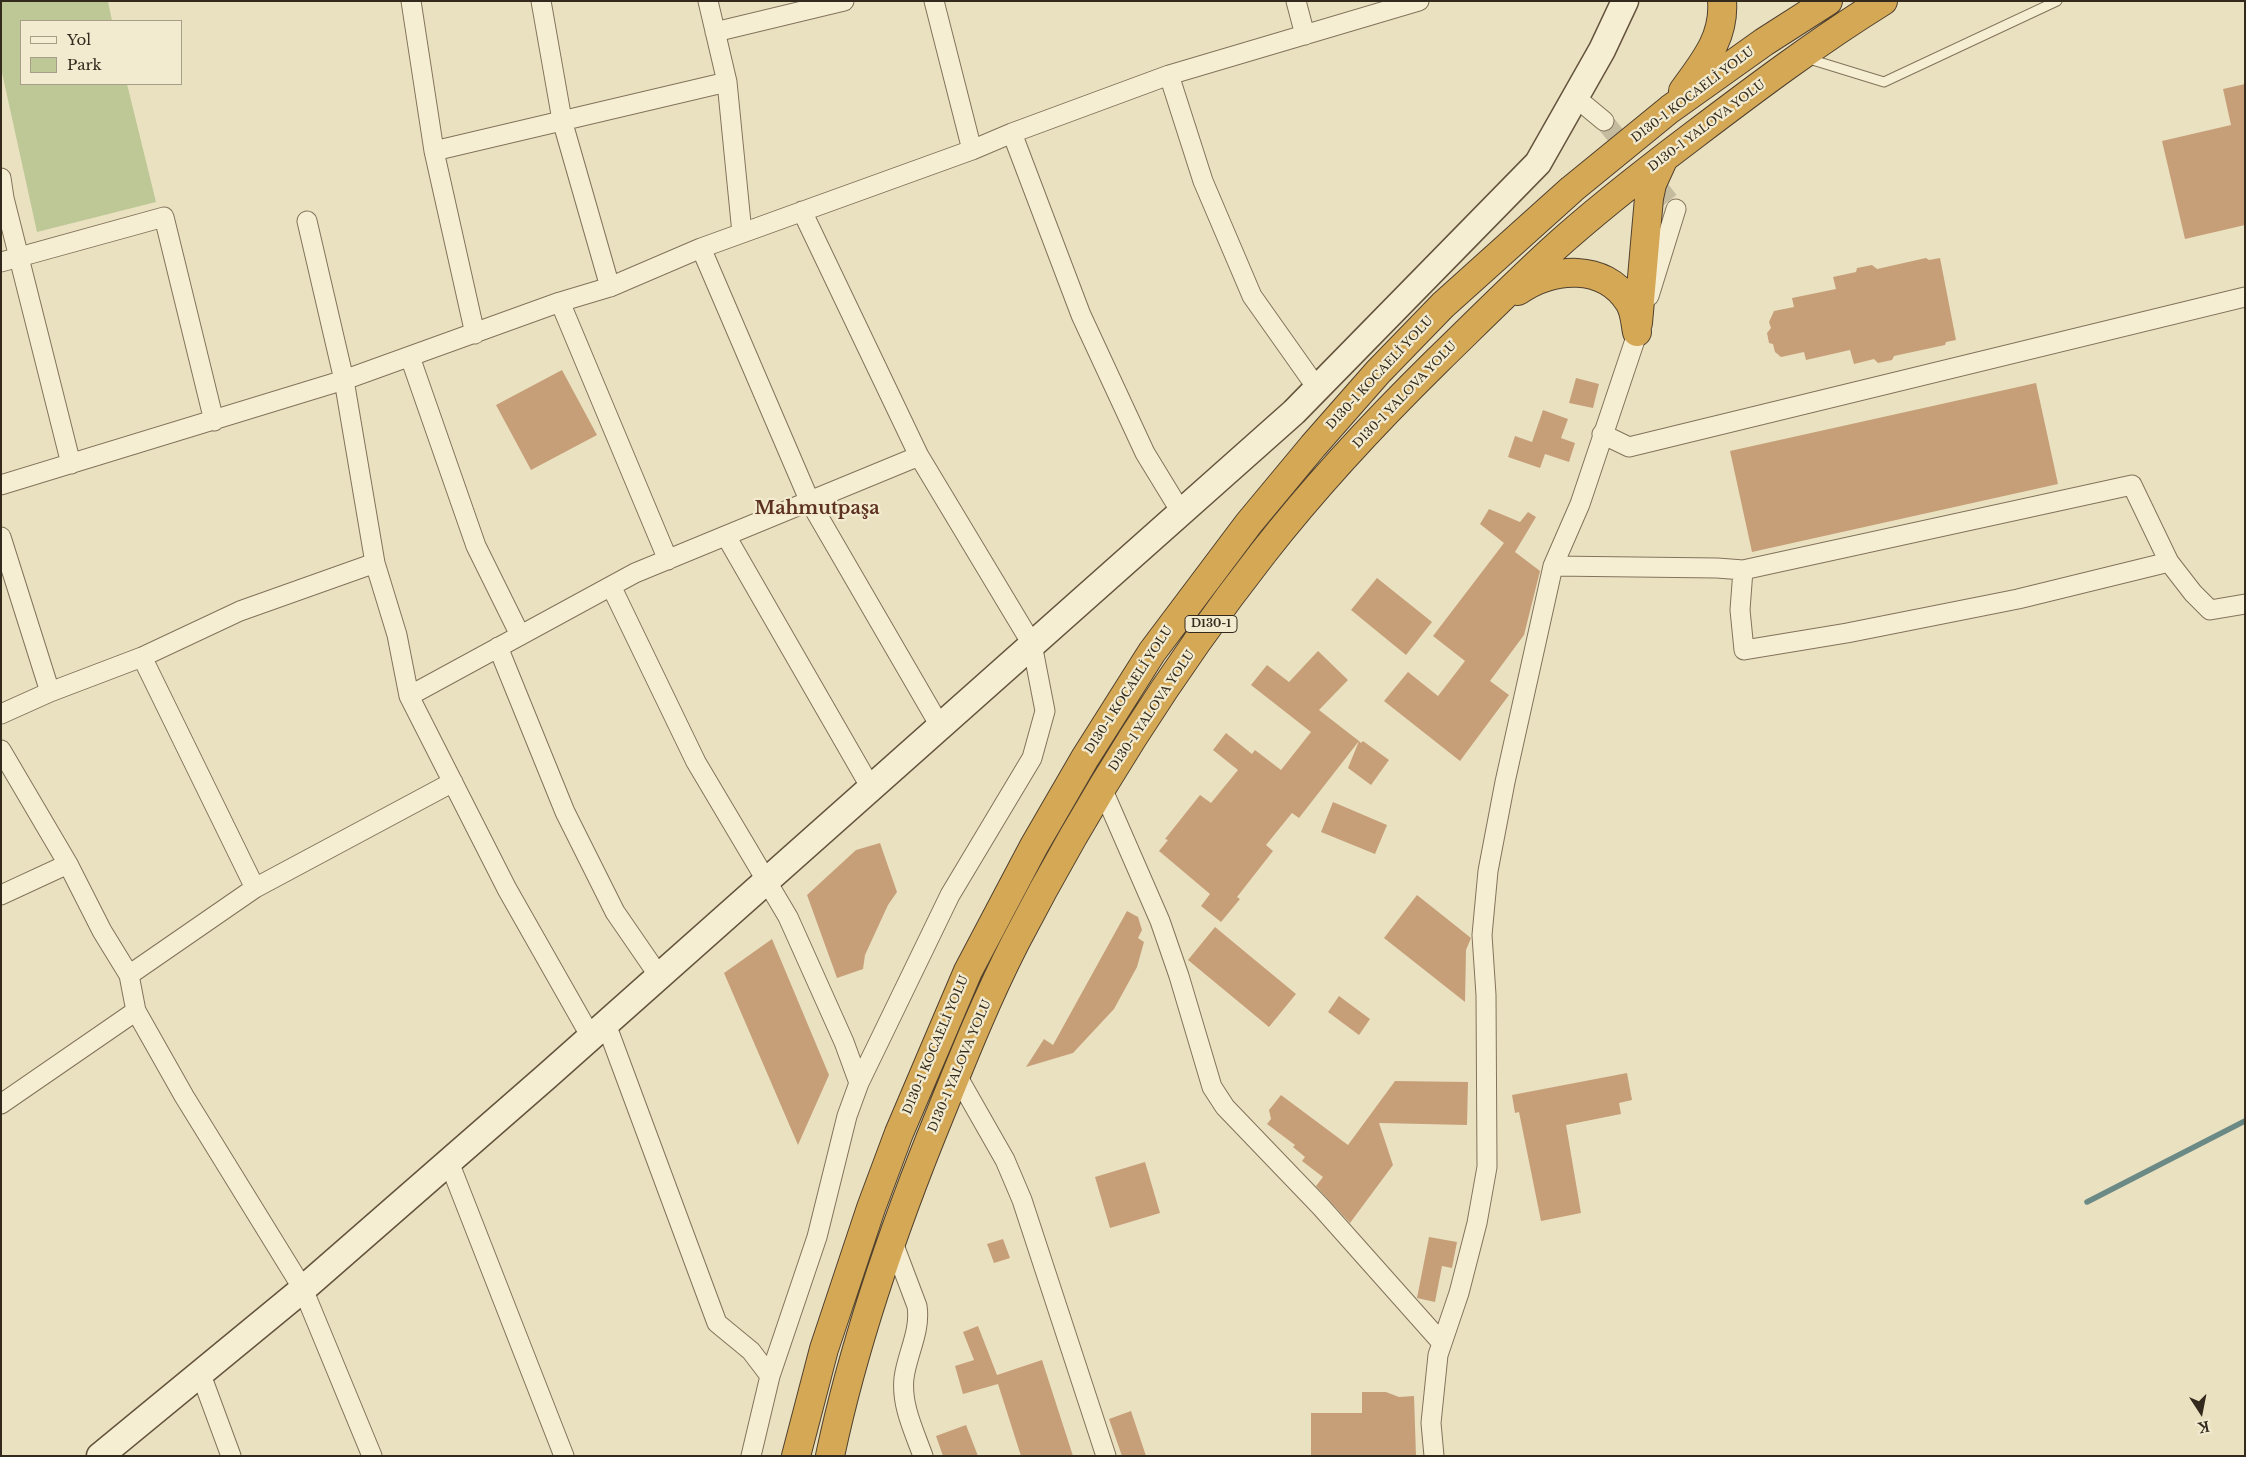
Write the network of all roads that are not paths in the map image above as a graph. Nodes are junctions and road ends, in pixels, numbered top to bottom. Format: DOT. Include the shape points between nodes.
graph roads {
  1 [pos="412,1"];
  2 [pos="541,1"];
  3 [pos="708,1"];
  4 [pos="844,1"];
  5 [pos="934,1"];
  6 [pos="1296,1"];
  7 [pos="1419,1"];
  8 [pos="1625,1"];
  9 [pos="1722,1"];
  10 [pos="1828,1"];
  11 [pos="1883,1"];
  12 [pos="2057,1"];
  13 [pos="715,32"];
  14 [pos="1305,35"];
  15 [pos="1798,56"];
  16 [pos="1169,75"];
  17 [pos="727,82"];
  18 [pos="1575,97"];
  19 [pos="1670,109"];
  20 [pos="562,120"];
  21 [pos="1604,121"];
  22 [pos="1012,133"];
  23 [pos="972,150"];
  24 [pos="434,151"];
  25 [pos="1664,158"];
  26 [pos="1,178"];
  27 [pos="1676,209"];
  28 [pos="802,210"];
  29 [pos="307,220"];
  30 [pos="742,233"];
  31 [pos="701,248"];
  32 [pos="10,260"];
  33 [pos="610,287"];
  34 [pos="2245,297"];
  35 [pos="560,302"];
  36 [pos="1486,313"];
  37 [pos="1637,332"];
  38 [pos="474,334"];
  39 [pos="410,357"];
  40 [pos="344,380"];
  41 [pos="1317,388"];
  42 [pos="214,421"];
  43 [pos="1602,434"];
  44 [pos="919,456"];
  45 [pos="71,464"];
  46 [pos="1,485"];
  47 [pos="810,502"];
  48 [pos="1181,512"];
  49 [pos="726,536"];
  50 [pos="1,537"];
  51 [pos="668,560"];
  52 [pos="2169,562"];
  53 [pos="375,564"];
  54 [pos="1553,566"];
  55 [pos="1743,570"];
  56 [pos="611,586"];
  57 [pos="2245,604"];
  58 [pos="520,636"];
  59 [pos="1032,644"];
  60 [pos="498,647"];
  61 [pos="142,658"];
  62 [pos="50,692"];
  63 [pos="409,696"];
  64 [pos="1,714"];
  65 [pos="940,726"];
  66 [pos="1,750"];
  67 [pos="452,782"];
  68 [pos="871,788"];
  69 [pos="1102,788"];
  70 [pos="68,864"];
  71 [pos="766,881"];
  72 [pos="255,888"];
  73 [pos="1,894"];
  74 [pos="129,975"];
  75 [pos="659,976"];
  76 [pos="136,1011"];
  77 [pos="598,1030"];
  78 [pos="956,1074"];
  79 [pos="859,1083"];
  80 [pos="1,1104"];
  81 [pos="448,1162"];
  82 [pos="892,1240"];
  83 [pos="303,1289"];
  84 [pos="1442,1343"];
  85 [pos="200,1372"];
  86 [pos="770,1376"];
  87 [pos="100,1456"];
  88 [pos="231,1456"];
  89 [pos="372,1456"];
  90 [pos="564,1456"];
  91 [pos="751,1456"];
  92 [pos="796,1456"];
  93 [pos="830,1456"];
  94 [pos="923,1456"];
  95 [pos="1106,1456"];
  96 [pos="1434,1456"];
  1 -- 24 [label="street"];
  2 -- 20 [label="street"];
  3 -- 13 [label="street"];
  4 -- 13 [label="street"];
  5 -- 23 [label="street"];
  6 -- 14 [label="street"];
  7 -- 14 [label="street"];
  8 -- 18 [label="main road"];
  9 -- 19 [label="highway" via="1723,13 1713,50"];
  10 -- 19 [label="highway, D130-1 KOCAELİ YOLU / D130-1"];
  11 -- 15 [label="highway, D130-1 YALOVA YOLU / D130-1"];
  12 -- 15 [label="lane" via="1884,82"];
  13 -- 17 [label="street"];
  14 -- 16 [label="street"];
  15 -- 25 [label="highway, D130-1 YALOVA YOLU / D130-1"];
  16 -- 22 [label="street"];
  16 -- 41 [label="street" via="1202,181 1252,296"];
  17 -- 20 [label="street"];
  17 -- 30 [label="street"];
  18 -- 21 [label="street"];
  18 -- 41 [label="main road" via="1538,163"];
  19 -- 92 [label="highway, D130-1 KOCAELİ YOLU / D130-1" via="1500,253 1443,305 1378,372 1249,523 1152,652 1034,846 968,971 871,1208 824,1349"];
  20 -- 24 [label="street"];
  20 -- 33 [label="street"];
  22 -- 23 [label="street"];
  22 -- 48 [label="street" via="1081,315 1145,453"];
  23 -- 28 [label="street"];
  24 -- 38 [label="street"];
  25 -- 36 [label="highway, D130-1 YALOVA YOLU / D130-1" via="1553,249"];
  25 -- 37 [label="highway" via="1649,198"];
  26 -- 32 [label="street"];
  27 -- 37 [label="street"];
  28 -- 30 [label="street"];
  28 -- 44 [label="street"];
  29 -- 40 [label="street"];
  30 -- 31 [label="street"];
  31 -- 33 [label="street"];
  31 -- 47 [label="street"];
  32 -- 42 [label="street" via="164,217"];
  32 -- 45 [label="street"];
  33 -- 35 [label="street"];
  34 -- 43 [label="street" via="1628,447"];
  35 -- 38 [label="street"];
  35 -- 51 [label="street"];
  36 -- 37 [label="highway" via="1528,284 1549,277 1590,273 1608,281 1630,303"];
  36 -- 69 [label="highway, D130-1 YALOVA YOLU / D130-1" via="1352,450 1261,555 1151,710"];
  37 -- 43 [label="street"];
  38 -- 39 [label="street"];
  39 -- 40 [label="street"];
  39 -- 58 [label="street" via="476,546"];
  40 -- 42 [label="street"];
  40 -- 53 [label="street"];
  41 -- 48 [label="main road"];
  42 -- 45 [label="street"];
  43 -- 54 [label="street" via="1580,504"];
  44 -- 47 [label="street"];
  44 -- 59 [label="street"];
  45 -- 46 [label="street"];
  47 -- 49 [label="street"];
  47 -- 65 [label="street"];
  48 -- 59 [label="main road"];
  49 -- 51 [label="street"];
  49 -- 68 [label="street"];
  50 -- 62 [label="street"];
  51 -- 56 [label="street"];
  52 -- 55 [label="street" via="2132,486"];
  52 -- 55 [label="street" via="2018,599 1744,650 1740,610"];
  52 -- 57 [label="street" via="2210,610"];
  53 -- 61 [label="street" via="240,611"];
  53 -- 63 [label="street" via="397,636"];
  54 -- 55 [label="street"];
  54 -- 84 [label="street" via="1488,872 1482,936 1486,995 1487,1167 1477,1223"];
  56 -- 58 [label="street"];
  56 -- 71 [label="street" via="696,762"];
  58 -- 60 [label="street"];
  59 -- 65 [label="main road"];
  59 -- 79 [label="street" via="1045,711 1032,758 950,895"];
  60 -- 63 [label="street"];
  60 -- 75 [label="street" via="565,812 615,912"];
  61 -- 62 [label="street"];
  61 -- 72 [label="street"];
  62 -- 64 [label="street"];
  63 -- 67 [label="street"];
  65 -- 68 [label="main road"];
  66 -- 70 [label="street"];
  67 -- 72 [label="street"];
  67 -- 77 [label="street" via="508,889"];
  68 -- 71 [label="main road"];
  69 -- 78 [label="highway, D130-1 YALOVA YOLU / D130-1" via="1014,944"];
  69 -- 84 [label="street" via="1160,921 1212,1087 1225,1107 1321,1207"];
  70 -- 73 [label="street"];
  70 -- 74 [label="street"];
  71 -- 75 [label="main road"];
  71 -- 79 [label="street" via="788,917"];
  72 -- 74 [label="street"];
  74 -- 76 [label="street"];
  75 -- 77 [label="main road"];
  76 -- 80 [label="street"];
  76 -- 83 [label="street" via="184,1096"];
  77 -- 81 [label="main road"];
  77 -- 86 [label="street" via="717,1323 751,1351"];
  78 -- 82 [label="highway, D130-1 YALOVA YOLU / D130-1"];
  78 -- 95 [label="street" via="1005,1160 1022,1200"];
  79 -- 86 [label="street" via="847,1116 817,1237"];
  81 -- 83 [label="main road"];
  81 -- 90 [label="street"];
  82 -- 93 [label="highway, D130-1 YALOVA YOLU / D130-1" via="854,1360"];
  82 -- 94 [label="street" via="918,1306 919,1317 904,1377 904,1396"];
  83 -- 85 [label="main road"];
  83 -- 89 [label="street"];
  84 -- 96 [label="street" via="1431,1423"];
  85 -- 87 [label="main road"];
  85 -- 88 [label="street"];
  86 -- 91 [label="street"];
}
